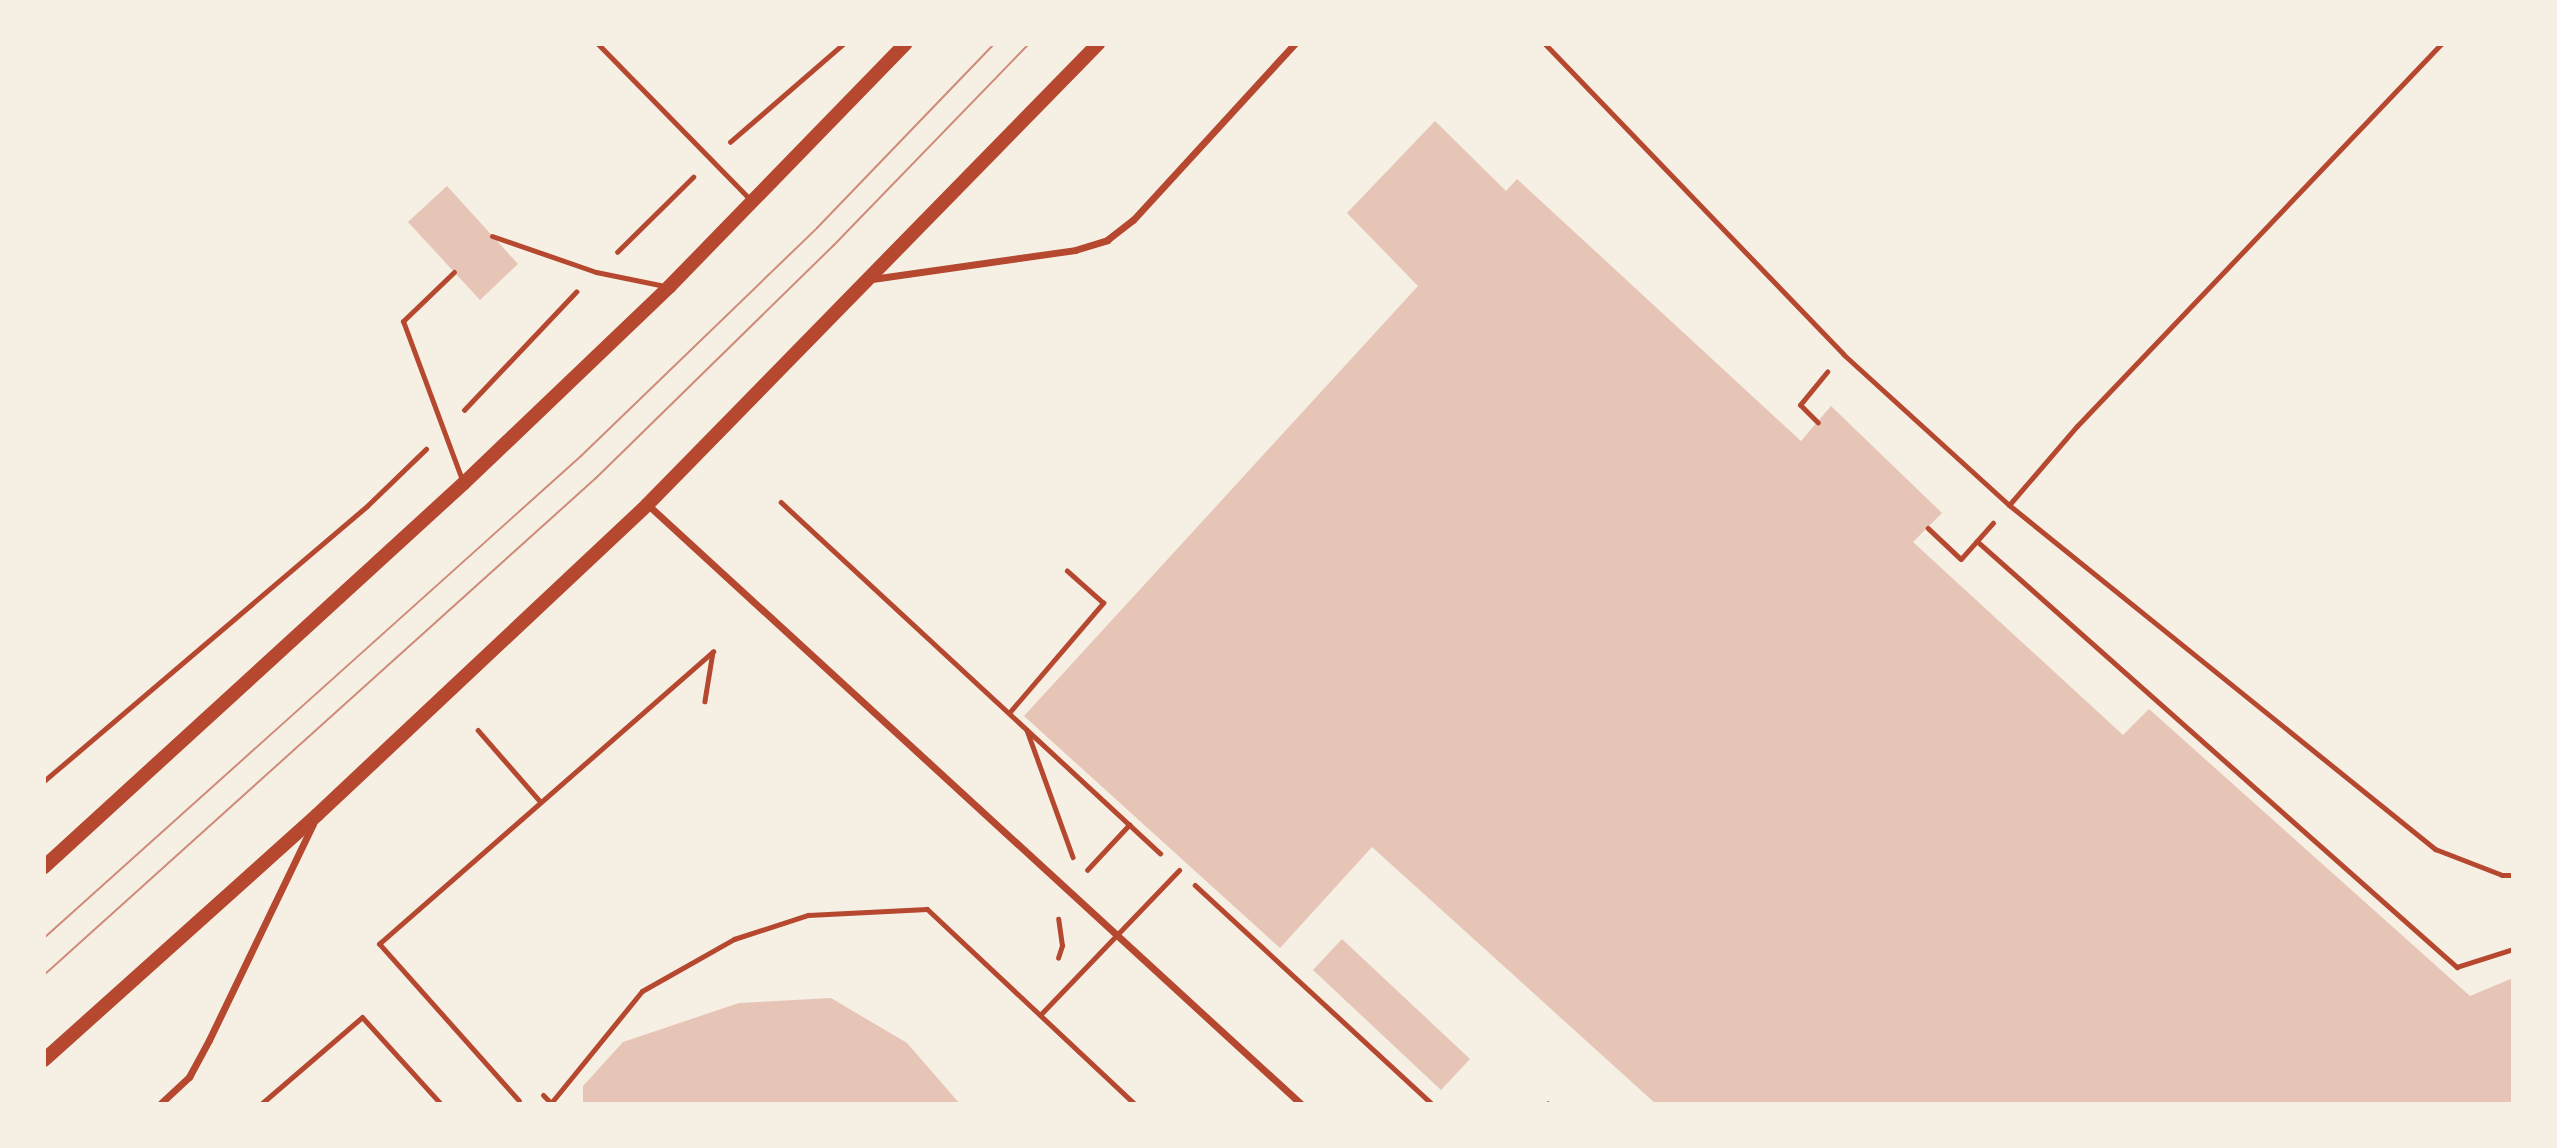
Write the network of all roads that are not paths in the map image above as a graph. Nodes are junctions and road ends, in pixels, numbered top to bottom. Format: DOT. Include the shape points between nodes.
graph roads {
  1 [pos="598,44"];
  2 [pos="905,44"];
  3 [pos="1098,44"];
  4 [pos="1294,44"];
  5 [pos="1545,44"];
  6 [pos="2441,44"];
  7 [pos="752,201"];
  8 [pos="492,236"];
  9 [pos="454,272"];
  10 [pos="871,279"];
  11 [pos="668,286"];
  12 [pos="464,483"];
  13 [pos="647,505"];
  14 [pos="2009,505"];
  15 [pos="317,815"];
  16 [pos="44,867"];
  17 [pos="1179,870"];
  18 [pos="2513,875"];
  19 [pos="1119,934"];
  20 [pos="1040,1015"];
  21 [pos="44,1060"];
  22 [pos="542,1095"];
  23 [pos="160,1104"];
  24 [pos="261,1104"];
  25 [pos="440,1104"];
  26 [pos="551,1104"];
  27 [pos="1135,1104"];
  28 [pos="1301,1104"];
  1 -- 7 [label="lane"];
  2 -- 7 [label="main road"];
  3 -- 10 [label="main road"];
  4 -- 10 [label="street" via="1133,220 1107,240 1075,250"];
  5 -- 14 [label="lane" via="1843,354"];
  6 -- 14 [label="lane" via="2077,426"];
  7 -- 11 [label="main road"];
  8 -- 11 [label="lane" via="596,272"];
  9 -- 12 [label="lane" via="403,321"];
  10 -- 13 [label="main road"];
  11 -- 12 [label="main road"];
  12 -- 16 [label="main road"];
  13 -- 15 [label="main road"];
  13 -- 19 [label="street"];
  14 -- 18 [label="lane" via="2435,849"];
  15 -- 21 [label="main road"];
  15 -- 23 [label="street" via="209,1040 188,1077"];
  17 -- 19 [label="lane"];
  19 -- 20 [label="lane"];
  19 -- 28 [label="street"];
  20 -- 26 [label="lane" via="927,909 808,915 734,939 642,991"];
  20 -- 27 [label="lane"];
  22 -- 26 [label="lane"];
  24 -- 25 [label="lane" via="362,1017"];
}
